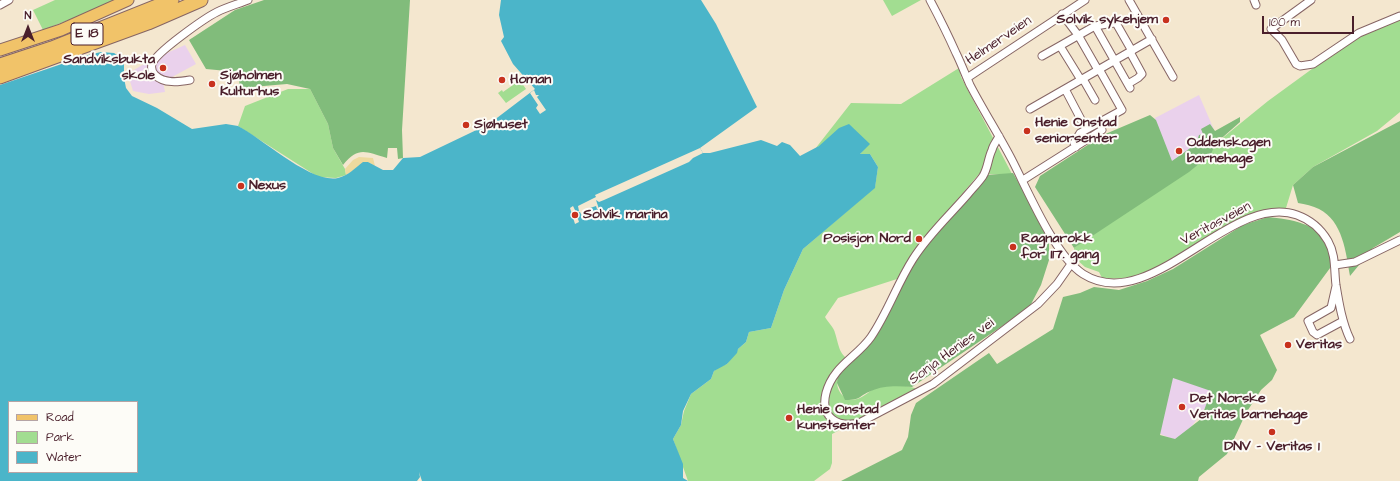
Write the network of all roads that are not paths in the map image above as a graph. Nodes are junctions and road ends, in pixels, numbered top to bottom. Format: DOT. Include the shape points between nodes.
graph roads {
  1 [pos="9,0"];
  2 [pos="128,0"];
  3 [pos="172,0"];
  4 [pos="202,0"];
  5 [pos="248,0"];
  6 [pos="930,0"];
  7 [pos="1085,0"];
  8 [pos="1129,0"];
  9 [pos="1311,0"];
  10 [pos="0,5"];
  11 [pos="1062,14"];
  12 [pos="1400,16"];
  13 [pos="1095,26"];
  14 [pos="1078,36"];
  15 [pos="1152,39"];
  16 [pos="1060,46"];
  17 [pos="0,50"];
  18 [pos="1131,51"];
  19 [pos="1042,56"];
  20 [pos="1114,61"];
  21 [pos="0,65"];
  22 [pos="1099,70"];
  23 [pos="0,77"];
  24 [pos="1173,77"];
  25 [pos="967,78"];
  26 [pos="190,80"];
  27 [pos="1082,80"];
  28 [pos="1066,89"];
  29 [pos="1095,100"];
  30 [pos="1030,109"];
  31 [pos="1086,129"];
  32 [pos="1102,130"];
  33 [pos="999,136"];
  34 [pos="1076,147"];
  35 [pos="1022,180"];
  36 [pos="1400,240"];
  37 [pos="1072,264"];
  38 [pos="1335,265"];
  39 [pos="1336,285"];
  40 [pos="1343,321"];
  41 [pos="1350,339"];
  1 -- 10 [label="street"];
  2 -- 17 [label="main road" via="61,30"];
  3 -- 21 [label="highway, E 18" via="52,48"];
  4 -- 23 [label="highway, E 18" via="148,23"];
  5 -- 26 [label="street" via="203,21 162,52 152,63 155,75 164,80"];
  6 -- 25 [label="street"];
  7 -- 11 [label="street, Helmerveien"];
  8 -- 15 [label="street"];
  9 -- 12 [label="street" via="1271,29 1296,64 1305,66 1313,64 1359,32"];
  11 -- 14 [label="street"];
  11 -- 25 [label="street, Helmerveien"];
  13 -- 14 [label="street"];
  13 -- 18 [label="street" via="1116,23"];
  13 -- 20 [label="street"];
  14 -- 16 [label="street"];
  14 -- 22 [label="street"];
  15 -- 18 [label="street"];
  15 -- 24 [label="street"];
  16 -- 19 [label="street"];
  16 -- 27 [label="street"];
  18 -- 20 [label="street"];
  18 -- 20 [label="street" via="1142,74 1129,86"];
  20 -- 22 [label="street"];
  22 -- 27 [label="street"];
  22 -- 31 [label="street" via="1122,110"];
  25 -- 33 [label="street"];
  27 -- 28 [label="street"];
  27 -- 29 [label="street"];
  28 -- 30 [label="street"];
  28 -- 31 [label="street"];
  31 -- 34 [label="street" via="1078,135 1074,143"];
  32 -- 34 [label="street"];
  33 -- 35 [label="street"];
  33 -- 37 [label="street, Sonja Henies vei" via="983,176 924,243 902,277 888,309 870,338 837,370 825,400 829,417 839,422 859,423 933,384 1038,304"];
  34 -- 35 [label="street"];
  35 -- 37 [label="street" via="1052,237"];
  36 -- 38 [label="street" via="1355,262"];
  37 -- 38 [label="street, Veritasveien" via="1084,274 1099,280 1124,282 1137,279 1246,220 1262,214 1280,212 1304,218 1320,229 1329,243"];
  38 -- 39 [label="street, Veritasveien"];
  39 -- 40 [label="street, Veritasveien"];
  39 -- 40 [label="street, Veritasveien" via="1331,308 1308,321 1317,335"];
  40 -- 41 [label="street, Veritasveien"];
}
